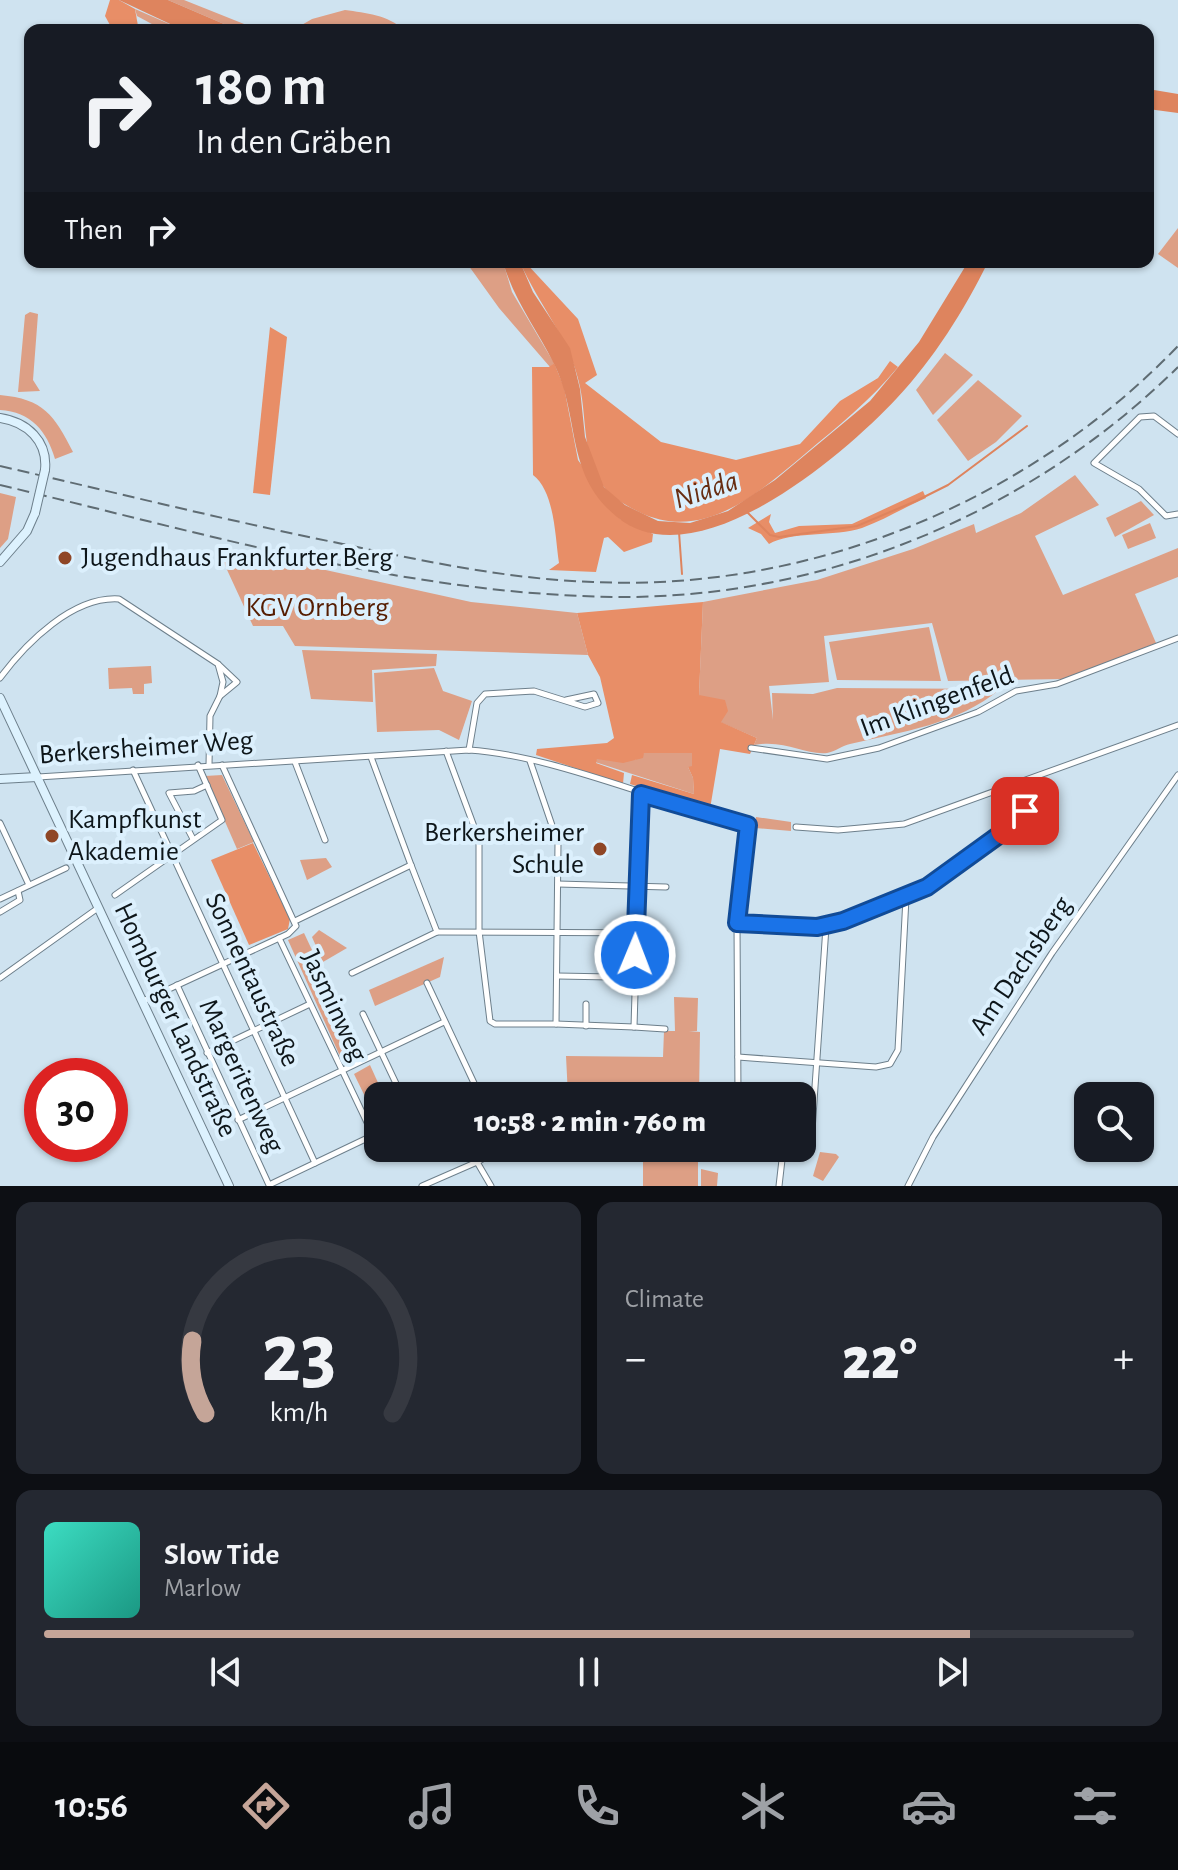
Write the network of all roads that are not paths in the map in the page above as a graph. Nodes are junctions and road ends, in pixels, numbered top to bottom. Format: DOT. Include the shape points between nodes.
graph roads {
  1 [pos="0,418"];
  2 [pos="1177,432"];
  3 [pos="1178,514"];
  4 [pos="0,562"];
  5 [pos="1178,638"];
  6 [pos="218,664"];
  7 [pos="0,678"];
  8 [pos="220,696"];
  9 [pos="0,698"];
  10 [pos="566,700"];
  11 [pos="1178,725"];
  12 [pos="751,748"];
  13 [pos="469,750"];
  14 [pos="446,751"];
  15 [pos="25,754"];
  16 [pos="371,757"];
  17 [pos="529,760"];
  18 [pos="295,762"];
  19 [pos="221,764"];
  20 [pos="198,765"];
  21 [pos="209,765"];
  22 [pos="133,770"];
  23 [pos="1178,775"];
  24 [pos="37,777"];
  25 [pos="0,779"];
  26 [pos="12,779"];
  27 [pos="207,785"];
  28 [pos="641,794"];
  29 [pos="1025,805"];
  30 [pos="0,823"];
  31 [pos="796,827"];
  32 [pos="2,832"];
  33 [pos="193,839"];
  34 [pos="325,840"];
  35 [pos="172,855"];
  36 [pos="411,865"];
  37 [pos="66,868"];
  38 [pos="558,884"];
  39 [pos="29,885"];
  40 [pos="637,887"];
  41 [pos="666,887"];
  42 [pos="18,891"];
  43 [pos="115,895"];
  44 [pos="906,898"];
  45 [pos="0,899"];
  46 [pos="99,907"];
  47 [pos="0,912"];
  48 [pos="295,921"];
  49 [pos="737,923"];
  50 [pos="826,927"];
  51 [pos="479,931"];
  52 [pos="559,931"];
  53 [pos="437,932"];
  54 [pos="635,933"];
  55 [pos="665,933"];
  56 [pos="279,938"];
  57 [pos="222,964"];
  58 [pos="352,973"];
  59 [pos="558,976"];
  60 [pos="635,977"];
  61 [pos="0,978"];
  62 [pos="664,978"];
  63 [pos="427,983"];
  64 [pos="177,985"];
  65 [pos="142,1002"];
  66 [pos="310,1004"];
  67 [pos="586,1004"];
  68 [pos="363,1014"];
  69 [pos="444,1022"];
  70 [pos="556,1024"];
  71 [pos="586,1026"];
  72 [pos="634,1027"];
  73 [pos="665,1029"];
  74 [pos="254,1031"];
  75 [pos="381,1051"];
  76 [pos="207,1053"];
  77 [pos="738,1057"];
  78 [pos="818,1063"];
  79 [pos="341,1070"];
  80 [pos="395,1082"];
  81 [pos="471,1082"];
  82 [pos="738,1082"];
  83 [pos="816,1086"];
  84 [pos="285,1097"];
  85 [pos="364,1113"];
  86 [pos="238,1120"];
  87 [pos="364,1139"];
  88 [pos="477,1162"];
  89 [pos="782,1162"];
  90 [pos="315,1163"];
  91 [pos="269,1185"];
  92 [pos="229,1186"];
  93 [pos="422,1186"];
  94 [pos="491,1186"];
  95 [pos="779,1186"];
  96 [pos="908,1186"];
  1 -- 4 [label="street, bridge" via="22,424 36,437 45,470 27,531"];
  2 -- 3 [label="street" via="1154,416 1140,417 1094,463 1139,489 1169,517"];
  5 -- 12 [label="street, Im Klingenfeld" via="1057,684 1016,691 978,712 879,748 827,759"];
  6 -- 7 [label="street" via="119,599 101,598 26,646"];
  6 -- 8 [label="street"];
  6 -- 8 [label="street" via="237,682"];
  8 -- 21 [label="street" via="210,716"];
  9 -- 15 [label="street, Homburger Landstraße"];
  10 -- 10 [label="street" via="585,707 598,703 589,693"];
  10 -- 13 [label="street" via="534,691 485,694 477,703"];
  11 -- 31 [label="street" via="904,824 838,830"];
  13 -- 14 [label="street, Berkersheimer Weg"];
  13 -- 17 [label="street, Berkersheimer Weg"];
  14 -- 16 [label="street, Berkersheimer Weg"];
  14 -- 51 [label="street" via="479,840"];
  15 -- 24 [label="street, Homburger Landstraße"];
  15 -- 26 [label="street" via="23,770"];
  16 -- 18 [label="street, Berkersheimer Weg"];
  16 -- 36 [label="street"];
  17 -- 28 [label="street, Berkersheimer Weg"];
  17 -- 38 [label="street" via="558,843"];
  18 -- 19 [label="street, Berkersheimer Weg"];
  18 -- 34 [label="street, Berkersheimer Weg"];
  19 -- 21 [label="street, Berkersheimer Weg"];
  19 -- 48 [label="street"];
  20 -- 21 [label="street, Berkersheimer Weg"];
  20 -- 22 [label="street, Berkersheimer Weg"];
  20 -- 27 [label="street"];
  22 -- 24 [label="street, Berkersheimer Weg"];
  22 -- 35 [label="street, Sonnentaustraße"];
  23 -- 96 [label="street, Am Dachsberg" via="1052,953 933,1137"];
  24 -- 26 [label="street, Berkersheimer Weg"];
  24 -- 46 [label="street, Homburger Landstraße"];
  25 -- 26 [label="street, Berkersheimer Weg"];
  27 -- 33 [label="street" via="222,820"];
  27 -- 33 [label="street" via="169,793"];
  28 -- 40 [label="street"];
  28 -- 49 [label="street, Berkersheimer Weg" via="743,821 750,829"];
  29 -- 44 [label="street" via="1021,819 957,868"];
  30 -- 32 [label="street"];
  32 -- 39 [label="street"];
  33 -- 35 [label="street"];
  35 -- 43 [label="street"];
  35 -- 57 [label="street, Sonnentaustraße"];
  36 -- 48 [label="street"];
  36 -- 53 [label="street"];
  37 -- 39 [label="street"];
  38 -- 40 [label="street"];
  38 -- 52 [label="street"];
  39 -- 42 [label="street"];
  40 -- 41 [label="street"];
  40 -- 54 [label="street"];
  42 -- 45 [label="street"];
  42 -- 47 [label="street" via="20,900"];
  44 -- 50 [label="street"];
  44 -- 78 [label="street" via="896,1056 881,1067"];
  46 -- 61 [label="street"];
  46 -- 65 [label="street, Homburger Landstraße"];
  48 -- 56 [label="street" via="294,930"];
  49 -- 50 [label="street"];
  49 -- 77 [label="street"];
  50 -- 78 [label="street"];
  51 -- 52 [label="street"];
  51 -- 53 [label="street"];
  51 -- 70 [label="street" via="491,1023"];
  52 -- 54 [label="street"];
  52 -- 59 [label="street"];
  53 -- 58 [label="street"];
  54 -- 55 [label="street"];
  54 -- 60 [label="street"];
  56 -- 57 [label="street"];
  56 -- 66 [label="street, Jasminweg"];
  57 -- 64 [label="street"];
  57 -- 74 [label="street, Sonnentaustraße"];
  59 -- 60 [label="street"];
  59 -- 70 [label="street"];
  60 -- 62 [label="street"];
  60 -- 72 [label="street"];
  63 -- 69 [label="street"];
  64 -- 65 [label="street"];
  64 -- 76 [label="street, Margeritenweg"];
  65 -- 92 [label="street, Homburger Landstraße"];
  66 -- 74 [label="street"];
  66 -- 79 [label="street, Jasminweg"];
  67 -- 71 [label="street"];
  68 -- 75 [label="street"];
  69 -- 75 [label="street"];
  69 -- 81 [label="street"];
  70 -- 71 [label="street"];
  71 -- 72 [label="street"];
  72 -- 73 [label="street"];
  74 -- 76 [label="street"];
  74 -- 84 [label="street, Sonnentaustraße"];
  75 -- 79 [label="street"];
  75 -- 80 [label="street"];
  76 -- 86 [label="street, Margeritenweg"];
  77 -- 78 [label="street"];
  77 -- 82 [label="street"];
  78 -- 83 [label="street"];
  79 -- 84 [label="street"];
  79 -- 85 [label="street, Jasminweg"];
  84 -- 86 [label="street"];
  84 -- 90 [label="street, Sonnentaustraße"];
  86 -- 91 [label="street, Margeritenweg"];
  87 -- 90 [label="street"];
  88 -- 93 [label="street"];
  88 -- 94 [label="street"];
  89 -- 95 [label="street"];
  90 -- 91 [label="street"];
}
